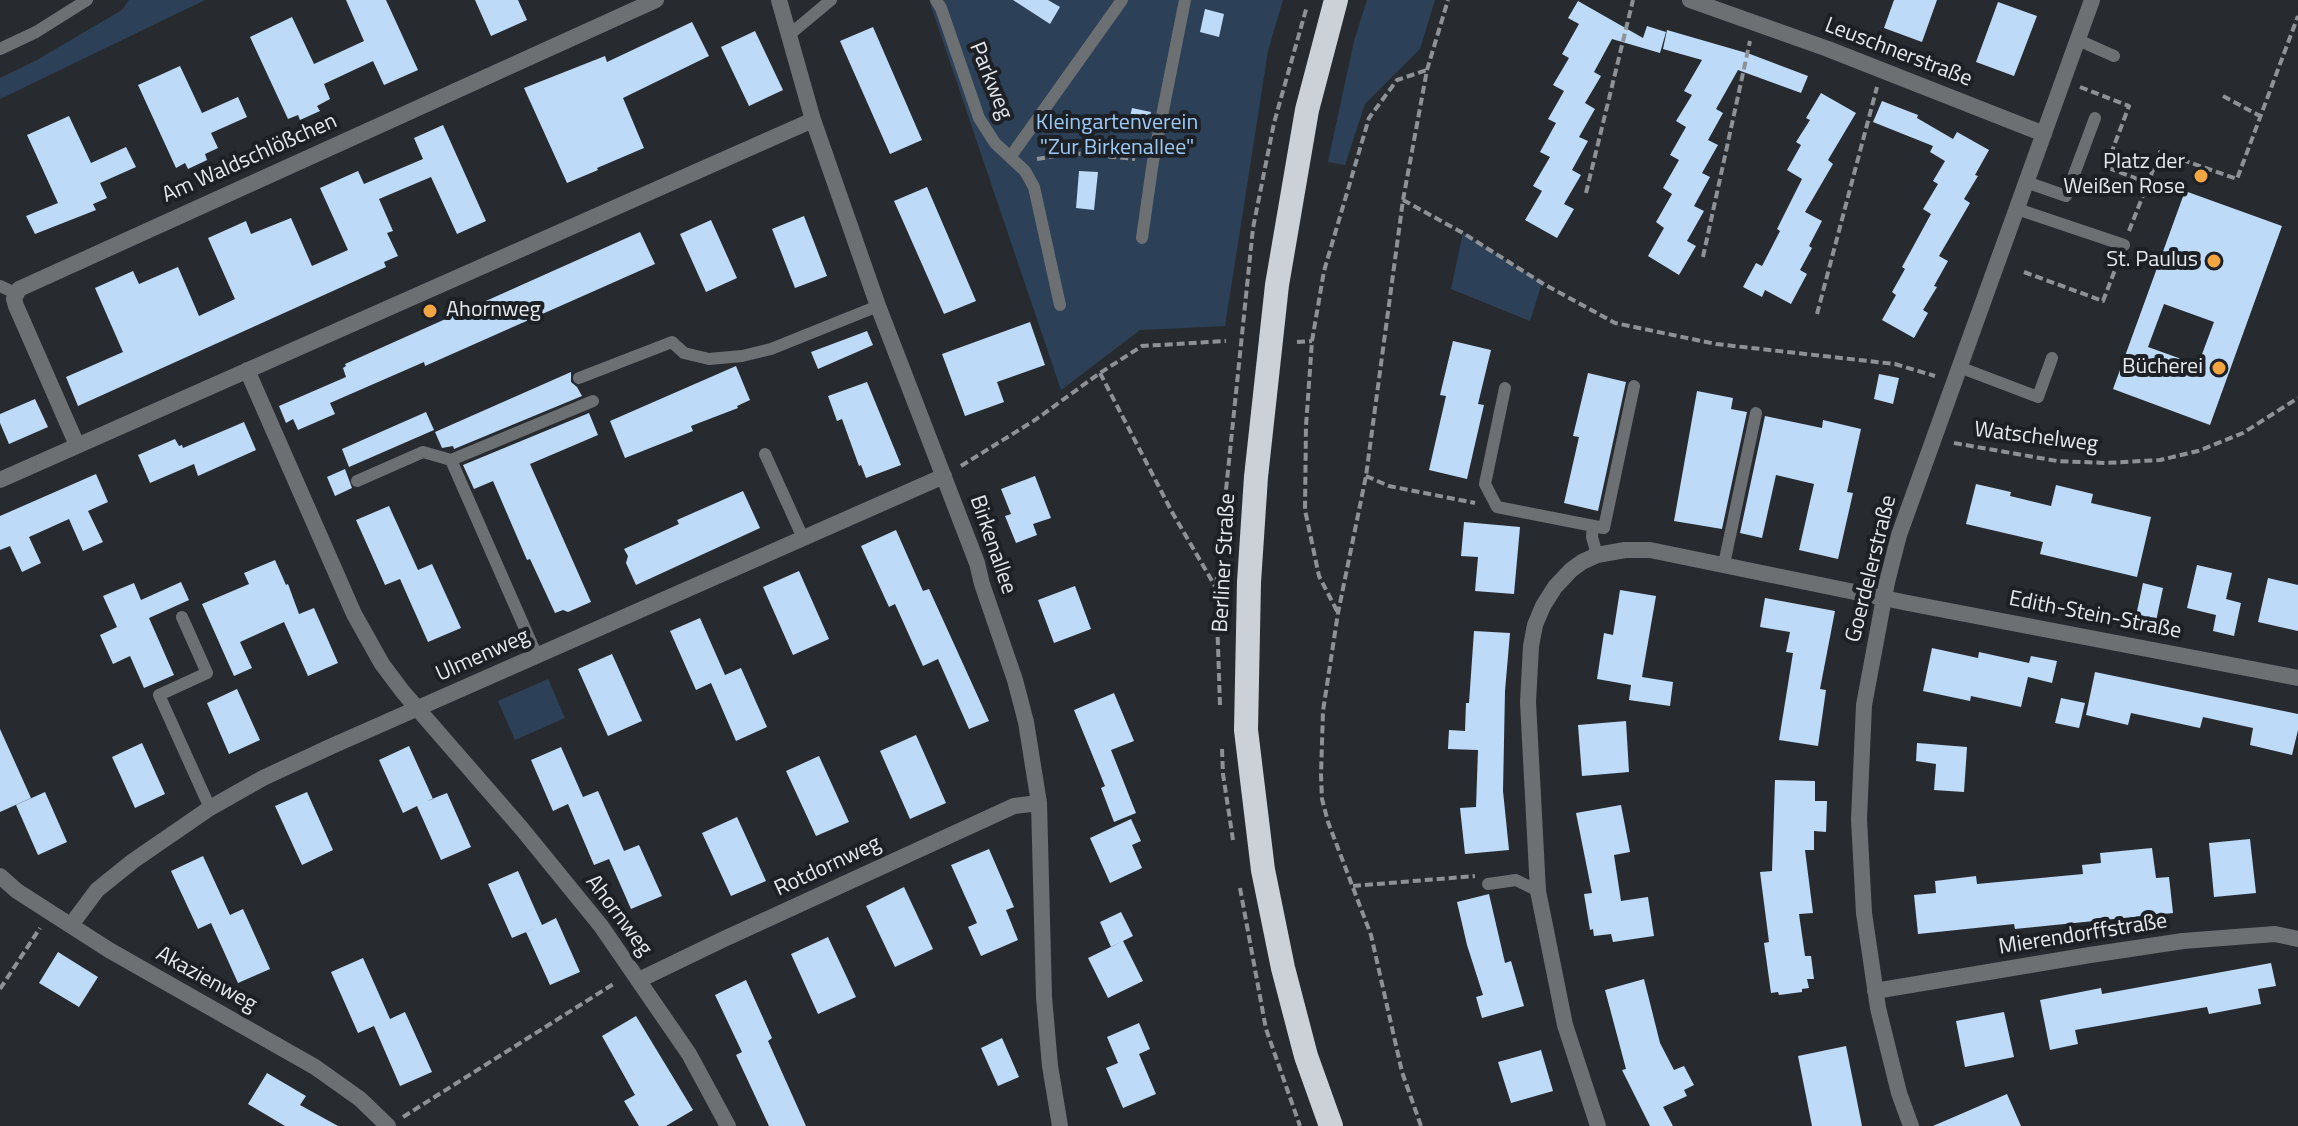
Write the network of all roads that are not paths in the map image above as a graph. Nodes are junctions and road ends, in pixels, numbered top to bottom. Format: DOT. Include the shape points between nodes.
graph roads {
  1 [pos="87,0"];
  2 [pos="656,0"];
  3 [pos="779,0"];
  4 [pos="831,0"];
  5 [pos="936,0"];
  6 [pos="1122,0"];
  7 [pos="1185,0"];
  8 [pos="1336,0"];
  9 [pos="1690,0"];
  10 [pos="2092,0"];
  11 [pos="789,35"];
  12 [pos="2078,40"];
  13 [pos="0,49"];
  14 [pos="2114,56"];
  15 [pos="2095,118"];
  16 [pos="813,120"];
  17 [pos="2044,134"];
  18 [pos="1011,156"];
  19 [pos="2026,182"];
  20 [pos="2017,209"];
  21 [pos="1142,238"];
  22 [pos="2124,245"];
  23 [pos="8,290"];
  24 [pos="1060,305"];
  25 [pos="878,306"];
  26 [pos="2052,358"];
  27 [pos="1959,367"];
  28 [pos="247,370"];
  29 [pos="579,378"];
  30 [pos="1634,386"];
  31 [pos="1505,388"];
  32 [pos="593,401"];
  33 [pos="1756,413"];
  34 [pos="77,445"];
  35 [pos="765,454"];
  36 [pos="451,460"];
  37 [pos="951,472"];
  38 [pos="0,480"];
  39 [pos="357,481"];
  40 [pos="1593,526"];
  41 [pos="803,538"];
  42 [pos="1597,555"];
  43 [pos="1724,564"];
  44 [pos="1884,598"];
  45 [pos="182,617"];
  46 [pos="537,656"];
  47 [pos="2298,678"];
  48 [pos="418,709"];
  49 [pos="1039,803"];
  50 [pos="210,808"];
  51 [pos="0,876"];
  52 [pos="1488,884"];
  53 [pos="1538,891"];
  54 [pos="71,925"];
  55 [pos="2298,939"];
  56 [pos="639,980"];
  57 [pos="1875,991"];
  58 [pos="394,1123"];
  59 [pos="728,1126"];
  60 [pos="1060,1126"];
  61 [pos="1331,1126"];
  62 [pos="1598,1126"];
  63 [pos="1911,1126"];
  1 -- 13 [label="lane"];
  2 -- 23 [label="street, Am Waldschlößchen"];
  3 -- 11 [label="street, Birkenallee"];
  4 -- 11 [label="lane"];
  5 -- 18 [label="lane, Parkweg" via="979,118"];
  6 -- 18 [label="lane"];
  7 -- 21 [label="lane"];
  8 -- 61 [label="highway, Berliner Straße" via="1307,110 1277,285 1256,477 1246,730 1263,870 1283,968"];
  9 -- 17 [label="street, Leuschnerstraße"];
  10 -- 12 [label="street, Goerdelerstraße"];
  11 -- 16 [label="street, Birkenallee"];
  12 -- 14 [label="lane"];
  12 -- 17 [label="street, Goerdelerstraße"];
  15 -- 19 [label="lane" via="2066,196"];
  16 -- 25 [label="street, Birkenallee"];
  16 -- 28 [label="street"];
  17 -- 19 [label="street, Goerdelerstraße"];
  18 -- 24 [label="lane, Parkweg" via="1034,187"];
  19 -- 20 [label="street, Goerdelerstraße"];
  20 -- 22 [label="lane"];
  20 -- 27 [label="street, Goerdelerstraße"];
  23 -- 34 [label="street, Am Waldschlößchen"];
  25 -- 29 [label="lane" via="742,356 709,359 684,353 672,342"];
  25 -- 37 [label="street, Birkenallee"];
  26 -- 27 [label="lane" via="2038,397"];
  27 -- 44 [label="street, Goerdelerstraße" via="1899,535"];
  28 -- 34 [label="street"];
  28 -- 48 [label="street, Ahornweg" via="366,640"];
  30 -- 40 [label="lane" via="1604,528"];
  31 -- 40 [label="lane" via="1485,484 1497,507"];
  32 -- 36 [label="lane"];
  33 -- 43 [label="lane"];
  34 -- 38 [label="street"];
  35 -- 41 [label="lane"];
  36 -- 39 [label="lane" via="423,452"];
  36 -- 46 [label="lane"];
  37 -- 41 [label="street, Ulmenweg"];
  37 -- 49 [label="street, Birkenallee" via="1015,680"];
  40 -- 42 [label="lane"];
  41 -- 46 [label="street, Ulmenweg"];
  42 -- 43 [label="street, Edith-Stein-Straße" via="1650,550"];
  42 -- 53 [label="street" via="1555,587 1535,625 1531,646 1528,702"];
  43 -- 44 [label="street, Edith-Stein-Straße"];
  44 -- 47 [label="street, Edith-Stein-Straße"];
  44 -- 57 [label="street, Goerdelerstraße" via="1864,705 1859,819"];
  45 -- 50 [label="lane" via="207,673 159,695"];
  46 -- 48 [label="street, Ulmenweg"];
  48 -- 50 [label="street, Ulmenweg" via="263,778"];
  48 -- 56 [label="street, Ahornweg" via="574,892"];
  49 -- 56 [label="street, Rotdornweg" via="1014,806"];
  49 -- 60 [label="street, Birkenallee" via="1044,997"];
  50 -- 54 [label="street, Ulmenweg" via="97,890"];
  51 -- 54 [label="street, Akazienweg"];
  52 -- 53 [label="lane" via="1516,880"];
  53 -- 62 [label="street" via="1565,1025"];
  54 -- 58 [label="street, Akazienweg" via="315,1067"];
  55 -- 57 [label="street, Mierendorffstraße" via="2275,934 2183,941"];
  56 -- 59 [label="street, Ahornweg" via="689,1054"];
  57 -- 63 [label="street, Goerdelerstraße"];
}
